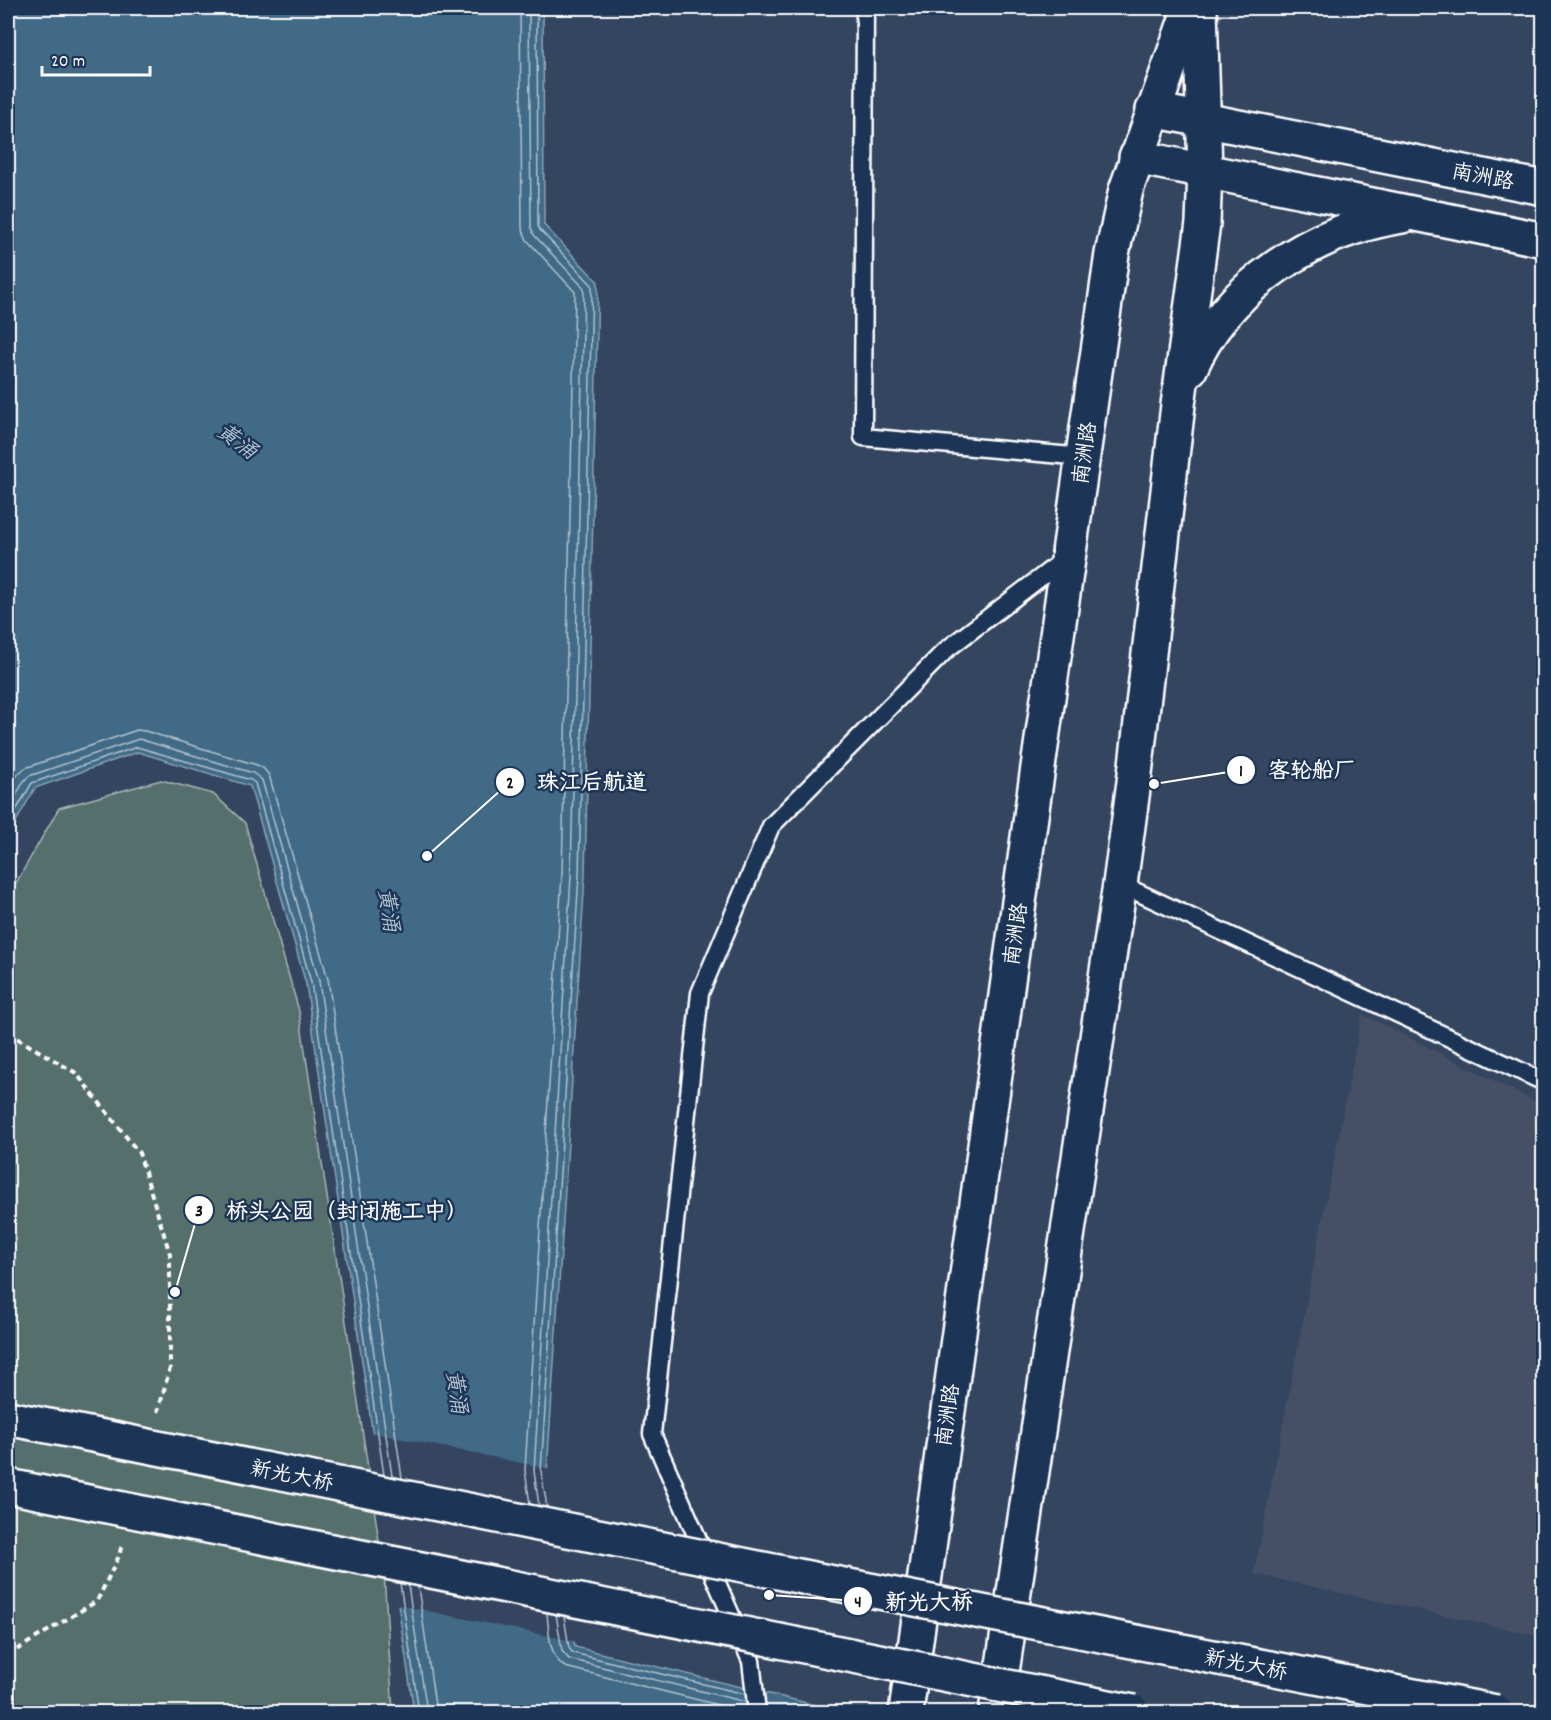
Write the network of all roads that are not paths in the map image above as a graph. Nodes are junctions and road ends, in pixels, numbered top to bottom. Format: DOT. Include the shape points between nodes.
graph roads {
  1 [pos="866,8"];
  2 [pos="1190,8"];
  3 [pos="1200,8"];
  4 [pos="1153,111"];
  5 [pos="1203,120"];
  6 [pos="1136,157"];
  7 [pos="1205,171"];
  8 [pos="1544,188"];
  9 [pos="1416,214"];
  10 [pos="1544,240"];
  11 [pos="1178,405"];
  12 [pos="1083,457"];
  13 [pos="1069,556"];
  14 [pos="1120,884"];
  15 [pos="1544,1082"];
  16 [pos="8,1418"];
  17 [pos="8,1486"];
  18 [pos="907,1707"];
  19 [pos="756,1713"];
  20 [pos="996,1713"];
  21 [pos="1133,1713"];
  22 [pos="1496,1713"];
  1 -- 12 [label="lane" via="864,437"];
  2 -- 4 [label="main road"];
  3 -- 5 [label="main road"];
  4 -- 5 [label="main road, 南洲路"];
  4 -- 6 [label="main road, 南洲路"];
  5 -- 7 [label="main road"];
  5 -- 8 [label="main road, 南洲路"];
  6 -- 7 [label="main road"];
  6 -- 12 [label="main road, 南洲路" via="1112,254"];
  7 -- 9 [label="main road"];
  7 -- 11 [label="main road" via="1203,223"];
  9 -- 10 [label="main road"];
  9 -- 11 [label="main road" via="1338,232 1261,277 1214,326 1198,351"];
  11 -- 14 [label="main road"];
  12 -- 13 [label="main road, 南洲路"];
  13 -- 18 [label="main road, 南洲路"];
  13 -- 19 [label="lane" via="946,650 771,826 700,993 652,1434 751,1661"];
  14 -- 15 [label="lane"];
  14 -- 20 [label="main road"];
  16 -- 22 [label="main road, 新光大桥, bridge"];
  17 -- 21 [label="main road, bridge"];
}
